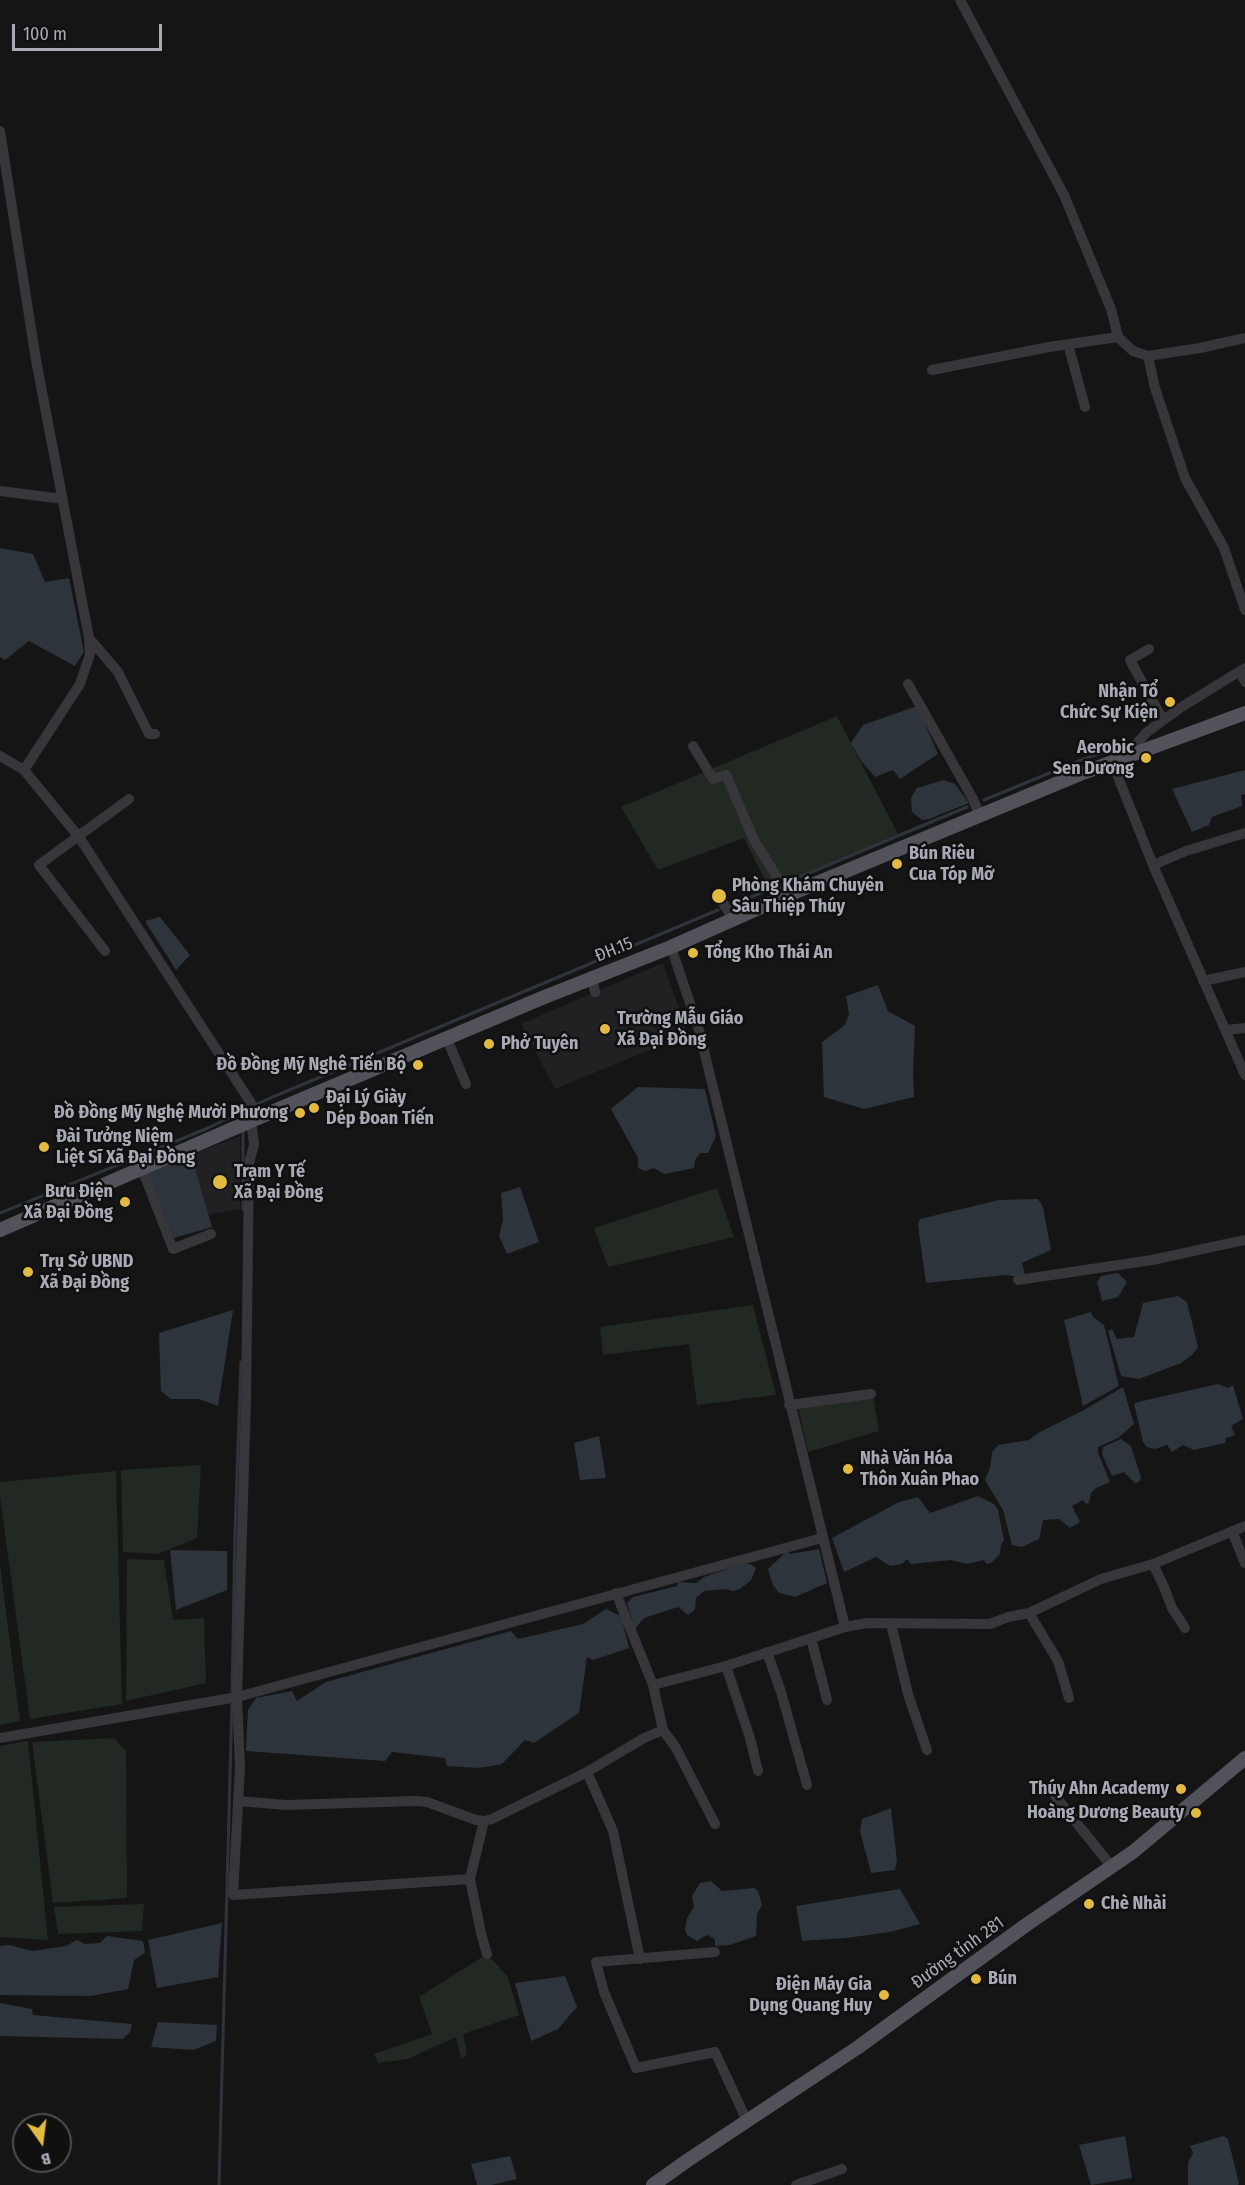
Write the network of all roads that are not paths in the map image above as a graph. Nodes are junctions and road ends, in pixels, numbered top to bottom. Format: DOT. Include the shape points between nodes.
graph roads {
  1 [pos="960,0"];
  2 [pos="0,131"];
  3 [pos="1118,337"];
  4 [pos="1245,338"];
  5 [pos="1068,344"];
  6 [pos="1148,356"];
  7 [pos="932,370"];
  8 [pos="1085,407"];
  9 [pos="0,491"];
  10 [pos="63,498"];
  11 [pos="1245,610"];
  12 [pos="89,638"];
  13 [pos="1149,649"];
  14 [pos="1242,670"];
  15 [pos="1245,682"];
  16 [pos="908,684"];
  17 [pos="1245,713"];
  18 [pos="1163,720"];
  19 [pos="155,734"];
  20 [pos="693,746"];
  21 [pos="0,756"];
  22 [pos="1118,760"];
  23 [pos="24,770"];
  24 [pos="129,799"];
  25 [pos="980,816"];
  26 [pos="1245,833"];
  27 [pos="79,837"];
  28 [pos="1153,865"];
  29 [pos="788,895"];
  30 [pos="722,902"];
  31 [pos="734,919"];
  32 [pos="671,947"];
  33 [pos="105,951"];
  34 [pos="1245,972"];
  35 [pos="592,978"];
  36 [pos="1203,981"];
  37 [pos="595,992"];
  38 [pos="1245,1028"];
  39 [pos="1226,1030"];
  40 [pos="447,1039"];
  41 [pos="1245,1075"];
  42 [pos="465,1084"];
  43 [pos="255,1119"];
  44 [pos="142,1169"];
  45 [pos="0,1230"];
  46 [pos="211,1234"];
  47 [pos="1245,1240"];
  48 [pos="1018,1280"];
  49 [pos="871,1394"];
  50 [pos="789,1405"];
  51 [pos="1245,1526"];
  52 [pos="1232,1531"];
  53 [pos="822,1538"];
  54 [pos="1245,1563"];
  55 [pos="1153,1564"];
  56 [pos="616,1593"];
  57 [pos="1029,1613"];
  58 [pos="891,1624"];
  59 [pos="844,1628"];
  60 [pos="1185,1628"];
  61 [pos="811,1638"];
  62 [pos="767,1652"];
  63 [pos="726,1666"];
  64 [pos="653,1685"];
  65 [pos="237,1697"];
  66 [pos="1069,1698"];
  67 [pos="827,1700"];
  68 [pos="663,1730"];
  69 [pos="0,1738"];
  70 [pos="927,1750"];
  71 [pos="1245,1758"];
  72 [pos="587,1772"];
  73 [pos="758,1772"];
  74 [pos="807,1785"];
  75 [pos="1055,1796"];
  76 [pos="238,1801"];
  77 [pos="484,1821"];
  78 [pos="715,1824"];
  79 [pos="1112,1867"];
  80 [pos="470,1879"];
  81 [pos="715,1952"];
  82 [pos="487,1953"];
  83 [pos="640,1959"];
  84 [pos="747,2121"];
  85 [pos="842,2169"];
  86 [pos="653,2185"];
  87 [pos="796,2185"];
  1 -- 3 [label="street" via="1064,195 1111,309"];
  2 -- 10 [label="street" via="34,350"];
  3 -- 5 [label="street"];
  3 -- 6 [label="street" via="1133,351"];
  4 -- 6 [label="street"];
  5 -- 7 [label="street"];
  5 -- 8 [label="street"];
  6 -- 11 [label="street" via="1185,478 1224,548"];
  9 -- 10 [label="street"];
  10 -- 12 [label="street"];
  12 -- 19 [label="street" via="118,672 149,734"];
  12 -- 23 [label="street" via="90,654 80,684"];
  13 -- 18 [label="street" via="1130,660"];
  14 -- 15 [label="street"];
  14 -- 18 [label="street"];
  16 -- 25 [label="street"];
  17 -- 22 [label="main road, ĐH.15 / ĐH.15"];
  18 -- 22 [label="street"];
  20 -- 29 [label="street" via="713,779 726,775 754,840"];
  21 -- 23 [label="street"];
  22 -- 25 [label="main road, ĐH.15 / ĐH.15"];
  22 -- 28 [label="street"];
  23 -- 27 [label="street"];
  24 -- 27 [label="street"];
  25 -- 29 [label="main road, ĐH.15 / ĐH.15"];
  26 -- 28 [label="street"];
  27 -- 33 [label="street" via="39,865"];
  27 -- 43 [label="street"];
  28 -- 36 [label="street"];
  29 -- 31 [label="main road, ĐH.15 / ĐH.15"];
  30 -- 31 [label="street"];
  31 -- 32 [label="main road, ĐH.15 / ĐH.15"];
  32 -- 35 [label="main road, ĐH.15 / ĐH.15"];
  32 -- 50 [label="street" via="699,1030"];
  34 -- 36 [label="street"];
  35 -- 37 [label="street"];
  35 -- 40 [label="main road, ĐH.15 / ĐH.15"];
  36 -- 39 [label="street"];
  38 -- 39 [label="street"];
  39 -- 41 [label="street"];
  40 -- 42 [label="street"];
  40 -- 43 [label="main road, ĐH.15 / ĐH.15"];
  43 -- 44 [label="main road, ĐH.15 / ĐH.15" via="207,1145"];
  43 -- 65 [label="street" via="249,1164"];
  44 -- 45 [label="main road, ĐH.15 / ĐH.15" via="120,1182"];
  44 -- 46 [label="street" via="173,1249"];
  47 -- 48 [label="street" via="1152,1260"];
  49 -- 50 [label="street"];
  50 -- 53 [label="street"];
  51 -- 52 [label="street"];
  52 -- 54 [label="street"];
  52 -- 55 [label="street"];
  53 -- 56 [label="street"];
  53 -- 59 [label="street"];
  55 -- 57 [label="street" via="1101,1579"];
  55 -- 60 [label="street"];
  56 -- 64 [label="street"];
  56 -- 65 [label="street"];
  57 -- 58 [label="street" via="990,1624"];
  57 -- 66 [label="street" via="1054,1652"];
  58 -- 59 [label="street" via="867,1623"];
  58 -- 70 [label="street"];
  59 -- 61 [label="street"];
  61 -- 62 [label="street"];
  61 -- 67 [label="street"];
  62 -- 63 [label="street"];
  62 -- 74 [label="street"];
  63 -- 64 [label="street"];
  63 -- 73 [label="street"];
  64 -- 68 [label="street"];
  65 -- 69 [label="street"];
  65 -- 76 [label="street"];
  68 -- 72 [label="street"];
  68 -- 78 [label="street"];
  71 -- 79 [label="main road, Đường tỉnh 281"];
  72 -- 77 [label="street"];
  72 -- 83 [label="street" via="613,1831"];
  75 -- 79 [label="street"];
  76 -- 77 [label="street" via="286,1805 416,1801"];
  76 -- 80 [label="street" via="233,1895"];
  77 -- 80 [label="street"];
  79 -- 84 [label="main road, Đường tỉnh 281"];
  80 -- 82 [label="street"];
  81 -- 83 [label="street"];
  83 -- 84 [label="street" via="596,1962 604,1992 636,2068 715,2052"];
  84 -- 86 [label="main road, Đường tỉnh 281"];
  85 -- 87 [label="street"];
}
